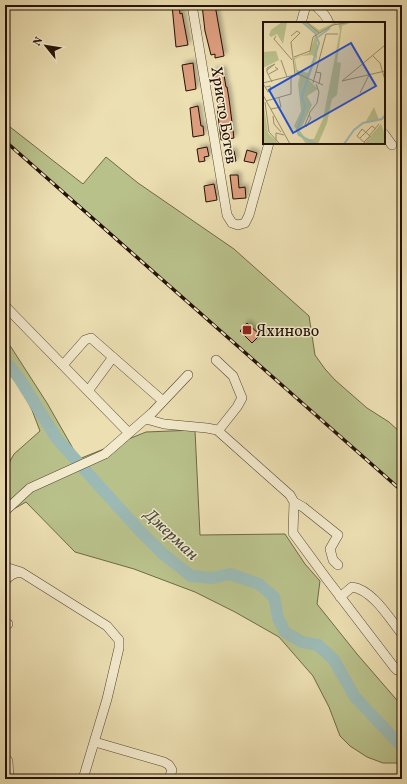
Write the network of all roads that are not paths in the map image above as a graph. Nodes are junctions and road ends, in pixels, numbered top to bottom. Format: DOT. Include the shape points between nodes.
graph roads {
  1 [pos="192,5"];
  2 [pos="306,5"];
  3 [pos="314,5"];
  4 [pos="301,22"];
  5 [pos="328,22"];
  6 [pos="385,135"];
  7 [pos="269,144"];
  8 [pos="392,145"];
  9 [pos="5,306"];
  10 [pos="113,357"];
  11 [pos="216,360"];
  12 [pos="63,365"];
  13 [pos="188,375"];
  14 [pos="88,391"];
  15 [pos="163,402"];
  16 [pos="146,419"];
  17 [pos="218,431"];
  18 [pos="129,433"];
  19 [pos="294,502"];
  20 [pos="5,512"];
  21 [pos="338,565"];
  22 [pos="5,567"];
  23 [pos="21,572"];
  24 [pos="5,581"];
  25 [pos="340,597"];
  26 [pos="402,634"];
  27 [pos="402,671"];
  28 [pos="94,742"];
  29 [pos="5,758"];
  30 [pos="9,779"];
  31 [pos="83,779"];
  32 [pos="168,779"];
  1 -- 7 [label="street, Христо Ботев" via="227,215 232,223 245,223 249,215"];
  2 -- 4 [label="street"];
  3 -- 5 [label="street"];
  6 -- 8 [label="street"];
  9 -- 12 [label="street"];
  10 -- 12 [label="street" via="88,338"];
  10 -- 14 [label="street"];
  10 -- 15 [label="street"];
  11 -- 17 [label="street" via="233,376 242,398"];
  12 -- 14 [label="street"];
  13 -- 15 [label="street"];
  14 -- 18 [label="street"];
  15 -- 16 [label="street"];
  16 -- 17 [label="street"];
  16 -- 18 [label="street"];
  17 -- 19 [label="street" via="290,495"];
  18 -- 20 [label="street" via="105,454 30,488"];
  19 -- 21 [label="street" via="338,535 330,549 333,560"];
  19 -- 25 [label="street" via="293,533"];
  22 -- 23 [label="street"];
  23 -- 24 [label="street" via="10,575"];
  23 -- 28 [label="street" via="107,626 119,640 107,699"];
  25 -- 26 [label="street" via="352,587 363,590"];
  25 -- 27 [label="street" via="394,667"];
  28 -- 31 [label="street"];
  28 -- 32 [label="street" via="164,762 172,770"];
  29 -- 30 [label="street" via="8,761"];
}
